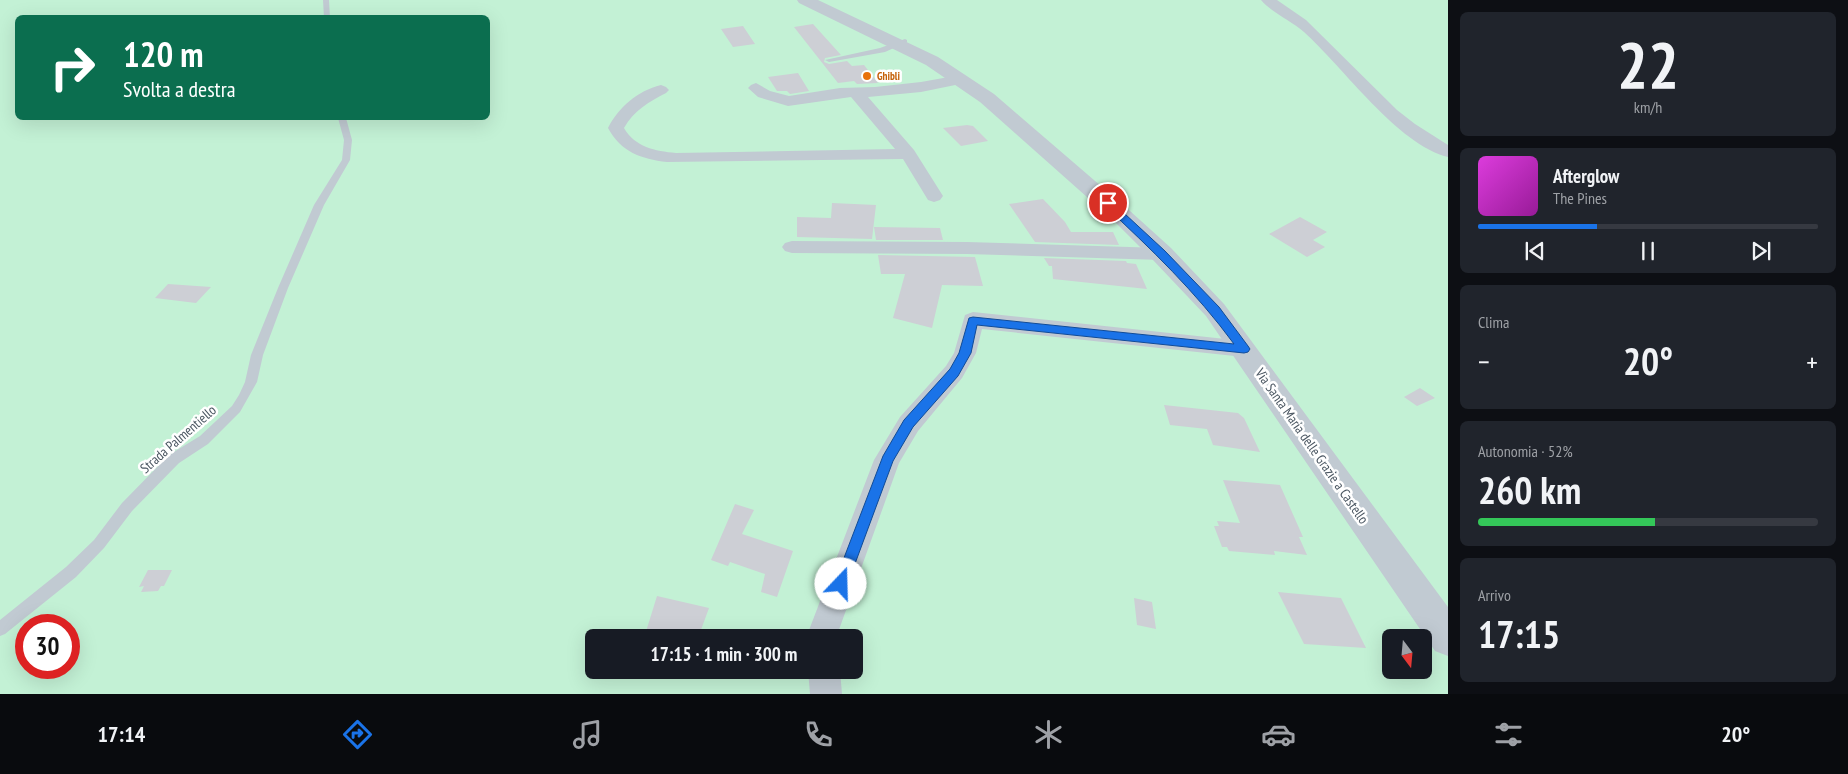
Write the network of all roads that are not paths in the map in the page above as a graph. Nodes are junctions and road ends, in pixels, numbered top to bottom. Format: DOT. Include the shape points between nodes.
graph roads {
  1 [pos="326,0"];
  2 [pos="805,0"];
  3 [pos="1268,0"];
  4 [pos="327,15"];
  5 [pos="903,42"];
  6 [pos="829,60"];
  7 [pos="960,80"];
  8 [pos="756,88"];
  9 [pos="661,90"];
  10 [pos="856,93"];
  11 [pos="343,120"];
  12 [pos="1448,152"];
  13 [pos="908,154"];
  14 [pos="934,196"];
  15 [pos="792,247"];
  16 [pos="1162,254"];
  17 [pos="1244,349"];
  18 [pos="0,629"];
  19 [pos="824,629"];
  20 [pos="1448,638"];
  21 [pos="825,679"];
  22 [pos="826,694"];
  1 -- 4 [label="lane"];
  2 -- 5 [label="street, Via Santa Maria delle Grazie a Castello"];
  3 -- 12 [label="street" via="1310,30 1418,135"];
  5 -- 6 [label="lane" via="866,54"];
  5 -- 7 [label="street, Via Santa Maria delle Grazie a Castello"];
  7 -- 10 [label="street"];
  7 -- 16 [label="street, Via Santa Maria delle Grazie a Castello" via="1029,134"];
  8 -- 10 [label="street" via="764,94 788,101"];
  9 -- 13 [label="street" via="632,104 616,128 626,145 659,157"];
  10 -- 13 [label="street"];
  11 -- 18 [label="lane, Strada Palmentiello" via="348,140 346,160 319,205 257,355 251,382 236,409 204,440 174,459 72,572"];
  13 -- 14 [label="street"];
  15 -- 16 [label="street"];
  16 -- 17 [label="street, Via Santa Maria delle Grazie a Castello" via="1215,310"];
  17 -- 19 [label="street" via="973,320 965,353 954,372 909,424 887,460"];
  17 -- 20 [label="street, Via Santa Maria delle Grazie a Castello"];
  21 -- 22 [label="street"];
}
